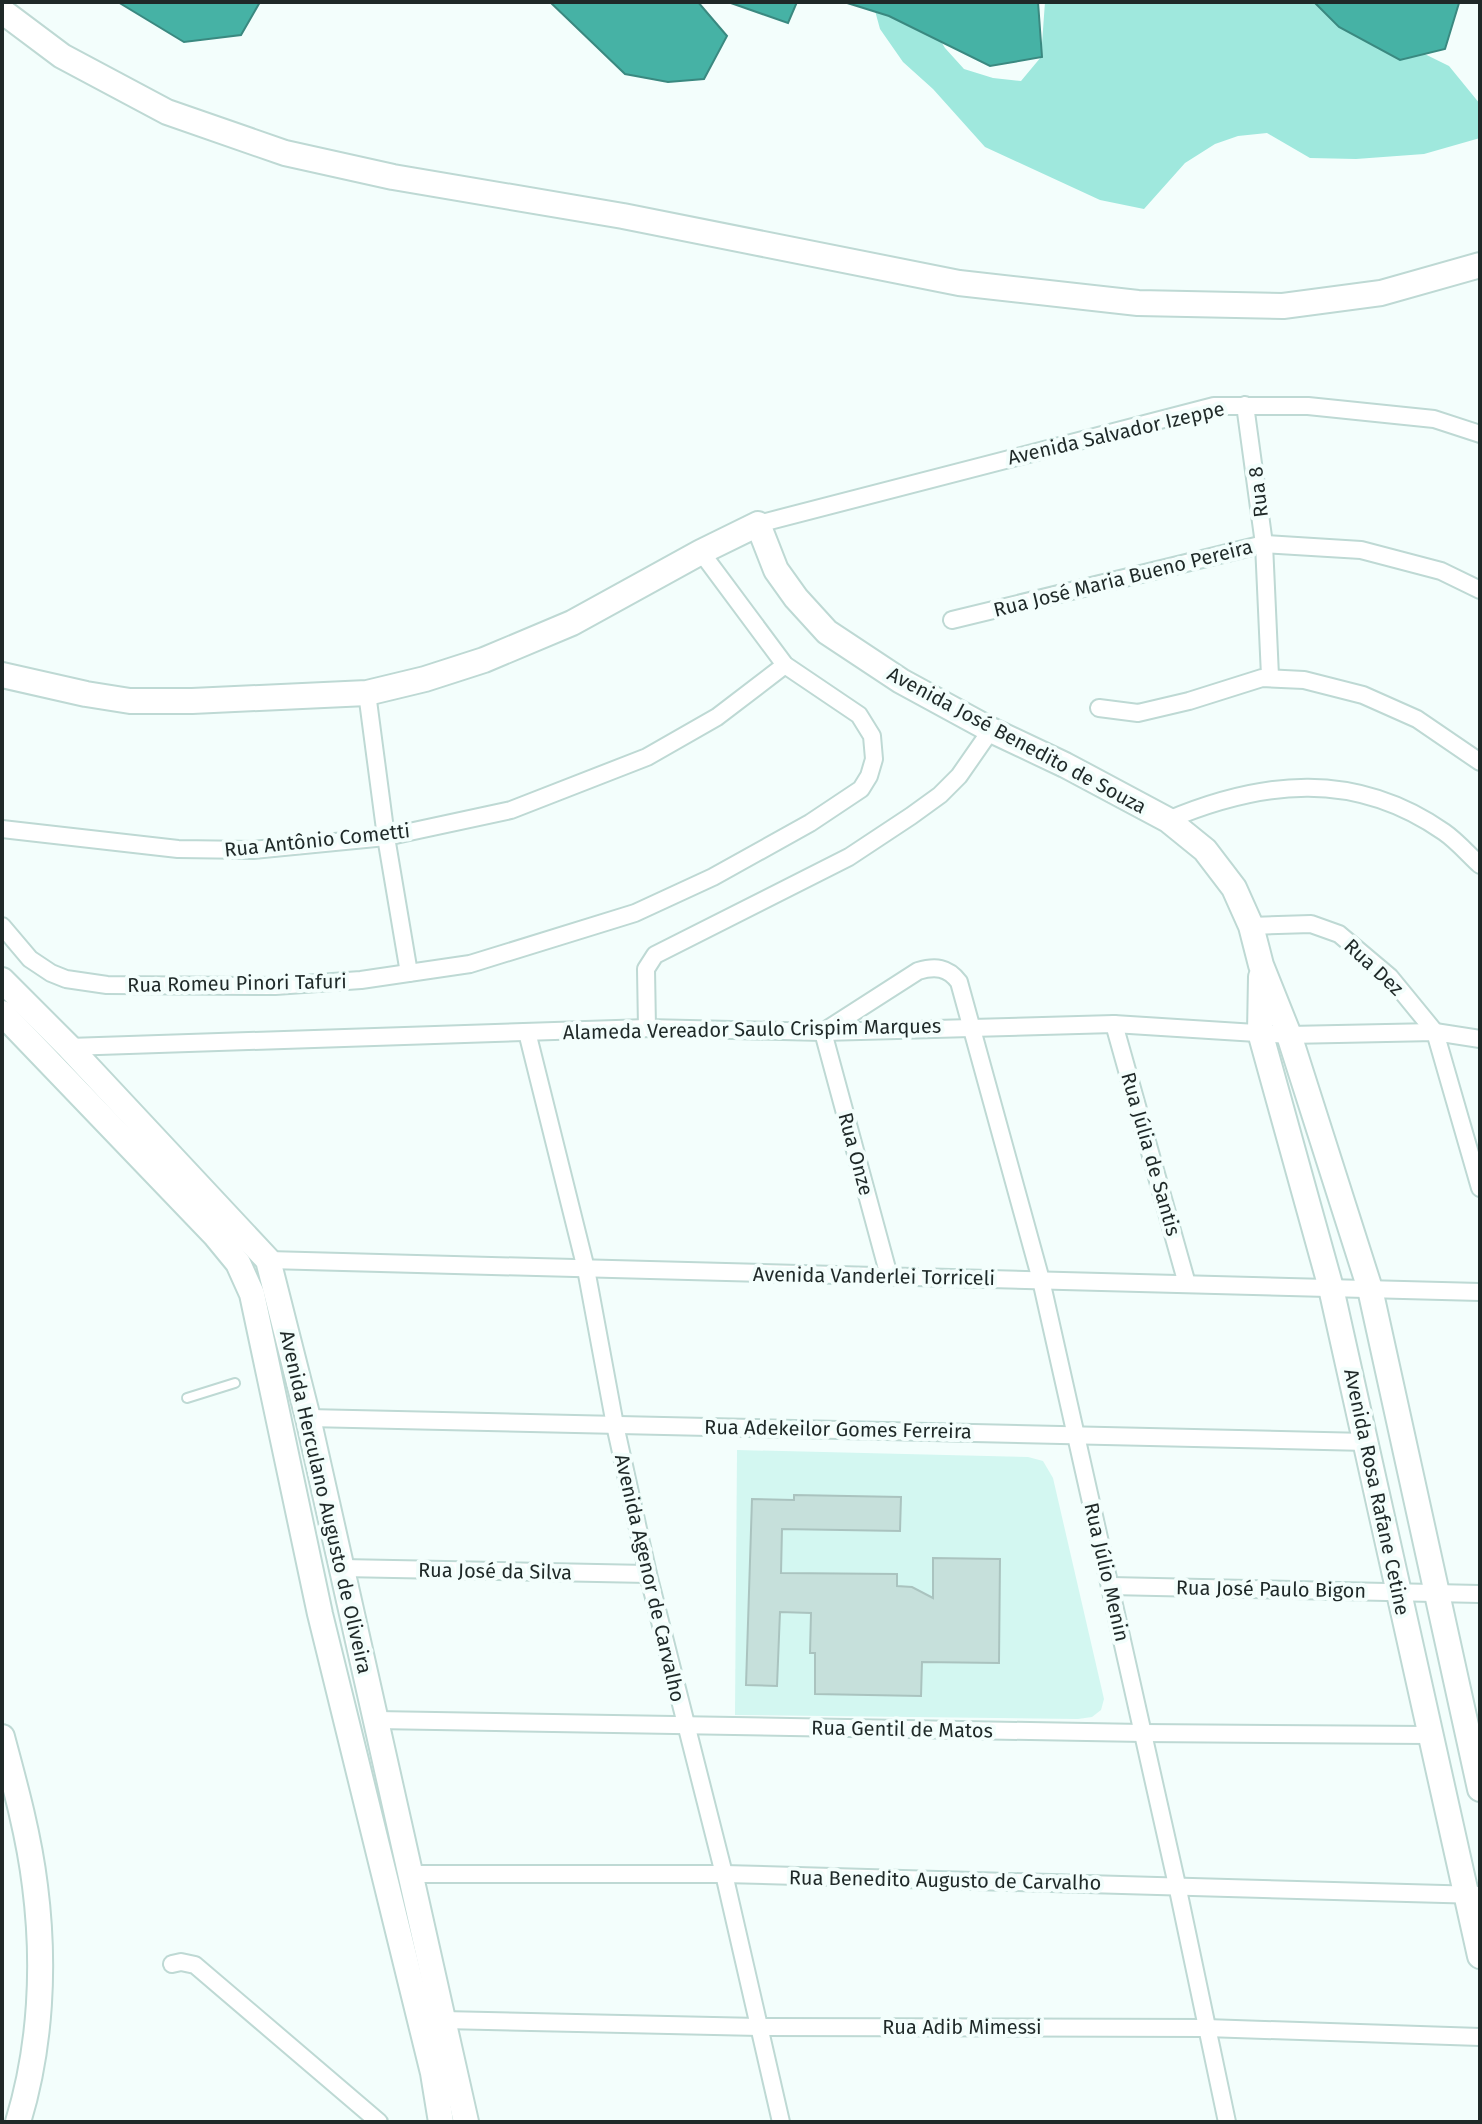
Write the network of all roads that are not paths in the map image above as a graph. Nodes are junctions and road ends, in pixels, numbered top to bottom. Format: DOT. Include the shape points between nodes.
graph roads {
  1 [pos="2,11"];
  2 [pos="1480,265"];
  3 [pos="1245,405"];
  4 [pos="1480,434"];
  5 [pos="758,524"];
  6 [pos="1264,544"];
  7 [pos="701,552"];
  8 [pos="1480,590"];
  9 [pos="952,620"];
  10 [pos="785,665"];
  11 [pos="2,675"];
  12 [pos="1270,676"];
  13 [pos="367,693"];
  14 [pos="1099,708"];
  15 [pos="991,730"];
  16 [pos="1480,762"];
  17 [pos="1168,820"];
  18 [pos="2,829"];
  19 [pos="386,837"];
  20 [pos="1480,865"];
  21 [pos="2,926"];
  22 [pos="1251,926"];
  23 [pos="1261,965"];
  24 [pos="409,973"];
  25 [pos="2,980"];
  26 [pos="2,1013"];
  27 [pos="1114,1024"];
  28 [pos="971,1027"];
  29 [pos="647,1028"];
  30 [pos="527,1032"];
  31 [pos="823,1032"];
  32 [pos="1260,1032"];
  33 [pos="1435,1032"];
  34 [pos="1289,1035"];
  35 [pos="1480,1039"];
  36 [pos="69,1047"];
  37 [pos="1480,1188"];
  38 [pos="268,1260"];
  39 [pos="238,1263"];
  40 [pos="586,1269"];
  41 [pos="889,1276"];
  42 [pos="1041,1280"];
  43 [pos="1187,1284"];
  44 [pos="1331,1288"];
  45 [pos="1370,1289"];
  46 [pos="1480,1292"];
  47 [pos="235,1383"];
  48 [pos="187,1398"];
  49 [pos="308,1418"];
  50 [pos="615,1425"];
  51 [pos="1076,1434"];
  52 [pos="1367,1442"];
  53 [pos="342,1568"];
  54 [pos="648,1574"];
  55 [pos="1110,1586"];
  56 [pos="1399,1591"];
  57 [pos="1437,1593"];
  58 [pos="1480,1594"];
  59 [pos="376,1720"];
  60 [pos="685,1725"];
  61 [pos="1143,1733"];
  62 [pos="1429,1735"];
  63 [pos="2,1737"];
  64 [pos="1480,1789"];
  65 [pos="410,1874"];
  66 [pos="724,1874"];
  67 [pos="1177,1885"];
  68 [pos="1473,1895"];
  69 [pos="1480,1956"];
  70 [pos="172,1964"];
  71 [pos="443,2020"];
  72 [pos="759,2027"];
  73 [pos="1206,2028"];
  74 [pos="1480,2037"];
  75 [pos="18,2122"];
  76 [pos="379,2122"];
  77 [pos="441,2122"];
  78 [pos="466,2122"];
  79 [pos="781,2122"];
  80 [pos="1227,2122"];
  1 -- 2 [label="street" via="62,56 167,112 285,153 959,283 1138,303 1283,306 1381,293"];
  3 -- 4 [label="street, Avenida Salvador Izeppe" via="1434,419"];
  3 -- 5 [label="street, Avenida Salvador Izeppe" via="1189,411"];
  3 -- 6 [label="street, Rua 8"];
  5 -- 7 [label="street"];
  5 -- 15 [label="street, Avenida José Benedito de Souza" via="776,570 827,632 901,681"];
  6 -- 8 [label="street, Rua José Maria Bueno Pereira" via="1361,550 1441,571"];
  6 -- 9 [label="street, Rua José Maria Bueno Pereira"];
  6 -- 12 [label="street, Rua 8"];
  7 -- 10 [label="street, Rua Romeu Pinori Tafuri"];
  7 -- 13 [label="street" via="572,623 484,660"];
  10 -- 19 [label="street, Rua Antônio Cometti" via="717,717 647,757 511,810"];
  10 -- 24 [label="street, Rua Romeu Pinori Tafuri" via="859,715 872,736 874,759 861,789 713,877 635,913 470,964"];
  11 -- 13 [label="street" via="130,701"];
  12 -- 14 [label="street" via="1138,713"];
  12 -- 16 [label="street" via="1363,695 1417,719"];
  13 -- 19 [label="street"];
  15 -- 17 [label="street, Avenida José Benedito de Souza"];
  15 -- 29 [label="street" via="959,776 911,816 849,857 655,955 646,969"];
  17 -- 20 [label="street" via="1239,794 1331,787 1413,812"];
  17 -- 22 [label="street, Avenida José Benedito de Souza" via="1222,870"];
  18 -- 19 [label="street, Rua Antônio Cometti" via="178,849 253,850"];
  19 -- 24 [label="street"];
  21 -- 24 [label="street, Rua Romeu Pinori Tafuri" via="30,959 51,973 107,985 275,986"];
  22 -- 23 [label="street, Avenida José Benedito de Souza"];
  22 -- 33 [label="street, Rua Dez" via="1311,924 1339,934 1390,977"];
  23 -- 32 [label="street, Avenida José Benedito de Souza"];
  23 -- 34 [label="street, Avenida José Benedito de Souza"];
  25 -- 36 [label="street, Avenida Herculano Augusto de Oliveira"];
  26 -- 39 [label="street, Avenida Herculano Augusto de Oliveira"];
  27 -- 28 [label="street, Alameda Vereador Saulo Crispim Marques"];
  27 -- 32 [label="street, Alameda Vereador Saulo Crispim Marques"];
  27 -- 43 [label="street, Rua Júlia de Santis"];
  28 -- 31 [label="street, Alameda Vereador Saulo Crispim Marques"];
  28 -- 31 [label="street, Rua Júlio Menin" via="959,982 943,969 930,968"];
  28 -- 42 [label="street, Rua Júlio Menin"];
  29 -- 30 [label="street, Alameda Vereador Saulo Crispim Marques"];
  29 -- 31 [label="street, Alameda Vereador Saulo Crispim Marques"];
  30 -- 36 [label="street, Alameda Vereador Saulo Crispim Marques"];
  30 -- 40 [label="street, Avenida Agenor de Carvalho"];
  31 -- 41 [label="street, Rua Onze"];
  32 -- 34 [label="street, Alameda Vereador Saulo Crispim Marques"];
  32 -- 44 [label="street, Avenida Rosa Rafane Cetine"];
  33 -- 34 [label="street, Alameda Vereador Saulo Crispim Marques"];
  33 -- 35 [label="street, Alameda Vereador Saulo Crispim Marques"];
  33 -- 37 [label="street"];
  34 -- 45 [label="street, Avenida Rosa Rafane Cetine"];
  36 -- 38 [label="street, Avenida Herculano Augusto de Oliveira"];
  38 -- 39 [label="street"];
  38 -- 40 [label="street, Avenida Vanderlei Torriceli"];
  38 -- 49 [label="street, Avenida Herculano Augusto de Oliveira"];
  39 -- 77 [label="street, Avenida Herculano Augusto de Oliveira" via="252,1294 320,1614"];
  40 -- 41 [label="street, Avenida Vanderlei Torriceli"];
  40 -- 50 [label="street, Avenida Agenor de Carvalho"];
  41 -- 42 [label="street, Avenida Vanderlei Torriceli"];
  42 -- 43 [label="street, Avenida Vanderlei Torriceli"];
  42 -- 51 [label="street, Rua Júlio Menin"];
  43 -- 44 [label="street, Avenida Vanderlei Torriceli"];
  44 -- 45 [label="street, Avenida Vanderlei Torriceli"];
  44 -- 52 [label="street, Avenida Rosa Rafane Cetine"];
  45 -- 46 [label="street, Avenida Vanderlei Torriceli"];
  45 -- 57 [label="street, Avenida Rosa Rafane Cetine"];
  47 -- 48 [label="lane"];
  49 -- 50 [label="street, Rua Adekeilor Gomes Ferreira"];
  49 -- 53 [label="street, Avenida Herculano Augusto de Oliveira"];
  50 -- 51 [label="street, Rua Adekeilor Gomes Ferreira"];
  50 -- 54 [label="street, Avenida Agenor de Carvalho"];
  51 -- 52 [label="street, Rua Adekeilor Gomes Ferreira"];
  51 -- 55 [label="street, Rua Júlio Menin"];
  52 -- 56 [label="street, Avenida Rosa Rafane Cetine"];
  53 -- 54 [label="street, Rua José da Silva"];
  53 -- 59 [label="street, Avenida Herculano Augusto de Oliveira"];
  54 -- 60 [label="street, Avenida Agenor de Carvalho"];
  55 -- 56 [label="street, Rua José Paulo Bigon"];
  55 -- 61 [label="street, Rua Júlio Menin"];
  56 -- 57 [label="street, Rua José Paulo Bigon"];
  56 -- 62 [label="street, Avenida Rosa Rafane Cetine"];
  57 -- 58 [label="street, Rua José Paulo Bigon"];
  57 -- 64 [label="street, Avenida Rosa Rafane Cetine"];
  59 -- 60 [label="street, Rua Gentil de Matos"];
  59 -- 65 [label="street, Avenida Herculano Augusto de Oliveira"];
  60 -- 61 [label="street, Rua Gentil de Matos"];
  60 -- 66 [label="street, Avenida Agenor de Carvalho"];
  61 -- 62 [label="street, Rua Gentil de Matos"];
  61 -- 67 [label="street, Rua Júlio Menin"];
  62 -- 68 [label="street, Avenida Rosa Rafane Cetine"];
  63 -- 75 [label="street" via="35,1885 39,1957 38,2031"];
  65 -- 66 [label="street, Rua Benedito Augusto de Carvalho"];
  65 -- 71 [label="street, Avenida Herculano Augusto de Oliveira"];
  66 -- 67 [label="street, Rua Benedito Augusto de Carvalho"];
  66 -- 72 [label="street, Avenida Agenor de Carvalho"];
  67 -- 68 [label="street, Rua Benedito Augusto de Carvalho"];
  67 -- 73 [label="street, Rua Júlio Menin"];
  68 -- 69 [label="street, Avenida Rosa Rafane Cetine"];
  70 -- 76 [label="street" via="195,1965"];
  71 -- 72 [label="street, Rua Adib Mimessi"];
  71 -- 78 [label="street, Avenida Herculano Augusto de Oliveira"];
  72 -- 73 [label="street, Rua Adib Mimessi"];
  72 -- 79 [label="street, Avenida Agenor de Carvalho"];
  73 -- 74 [label="street, Rua Adib Mimessi"];
  73 -- 80 [label="street, Rua Júlio Menin"];
}
